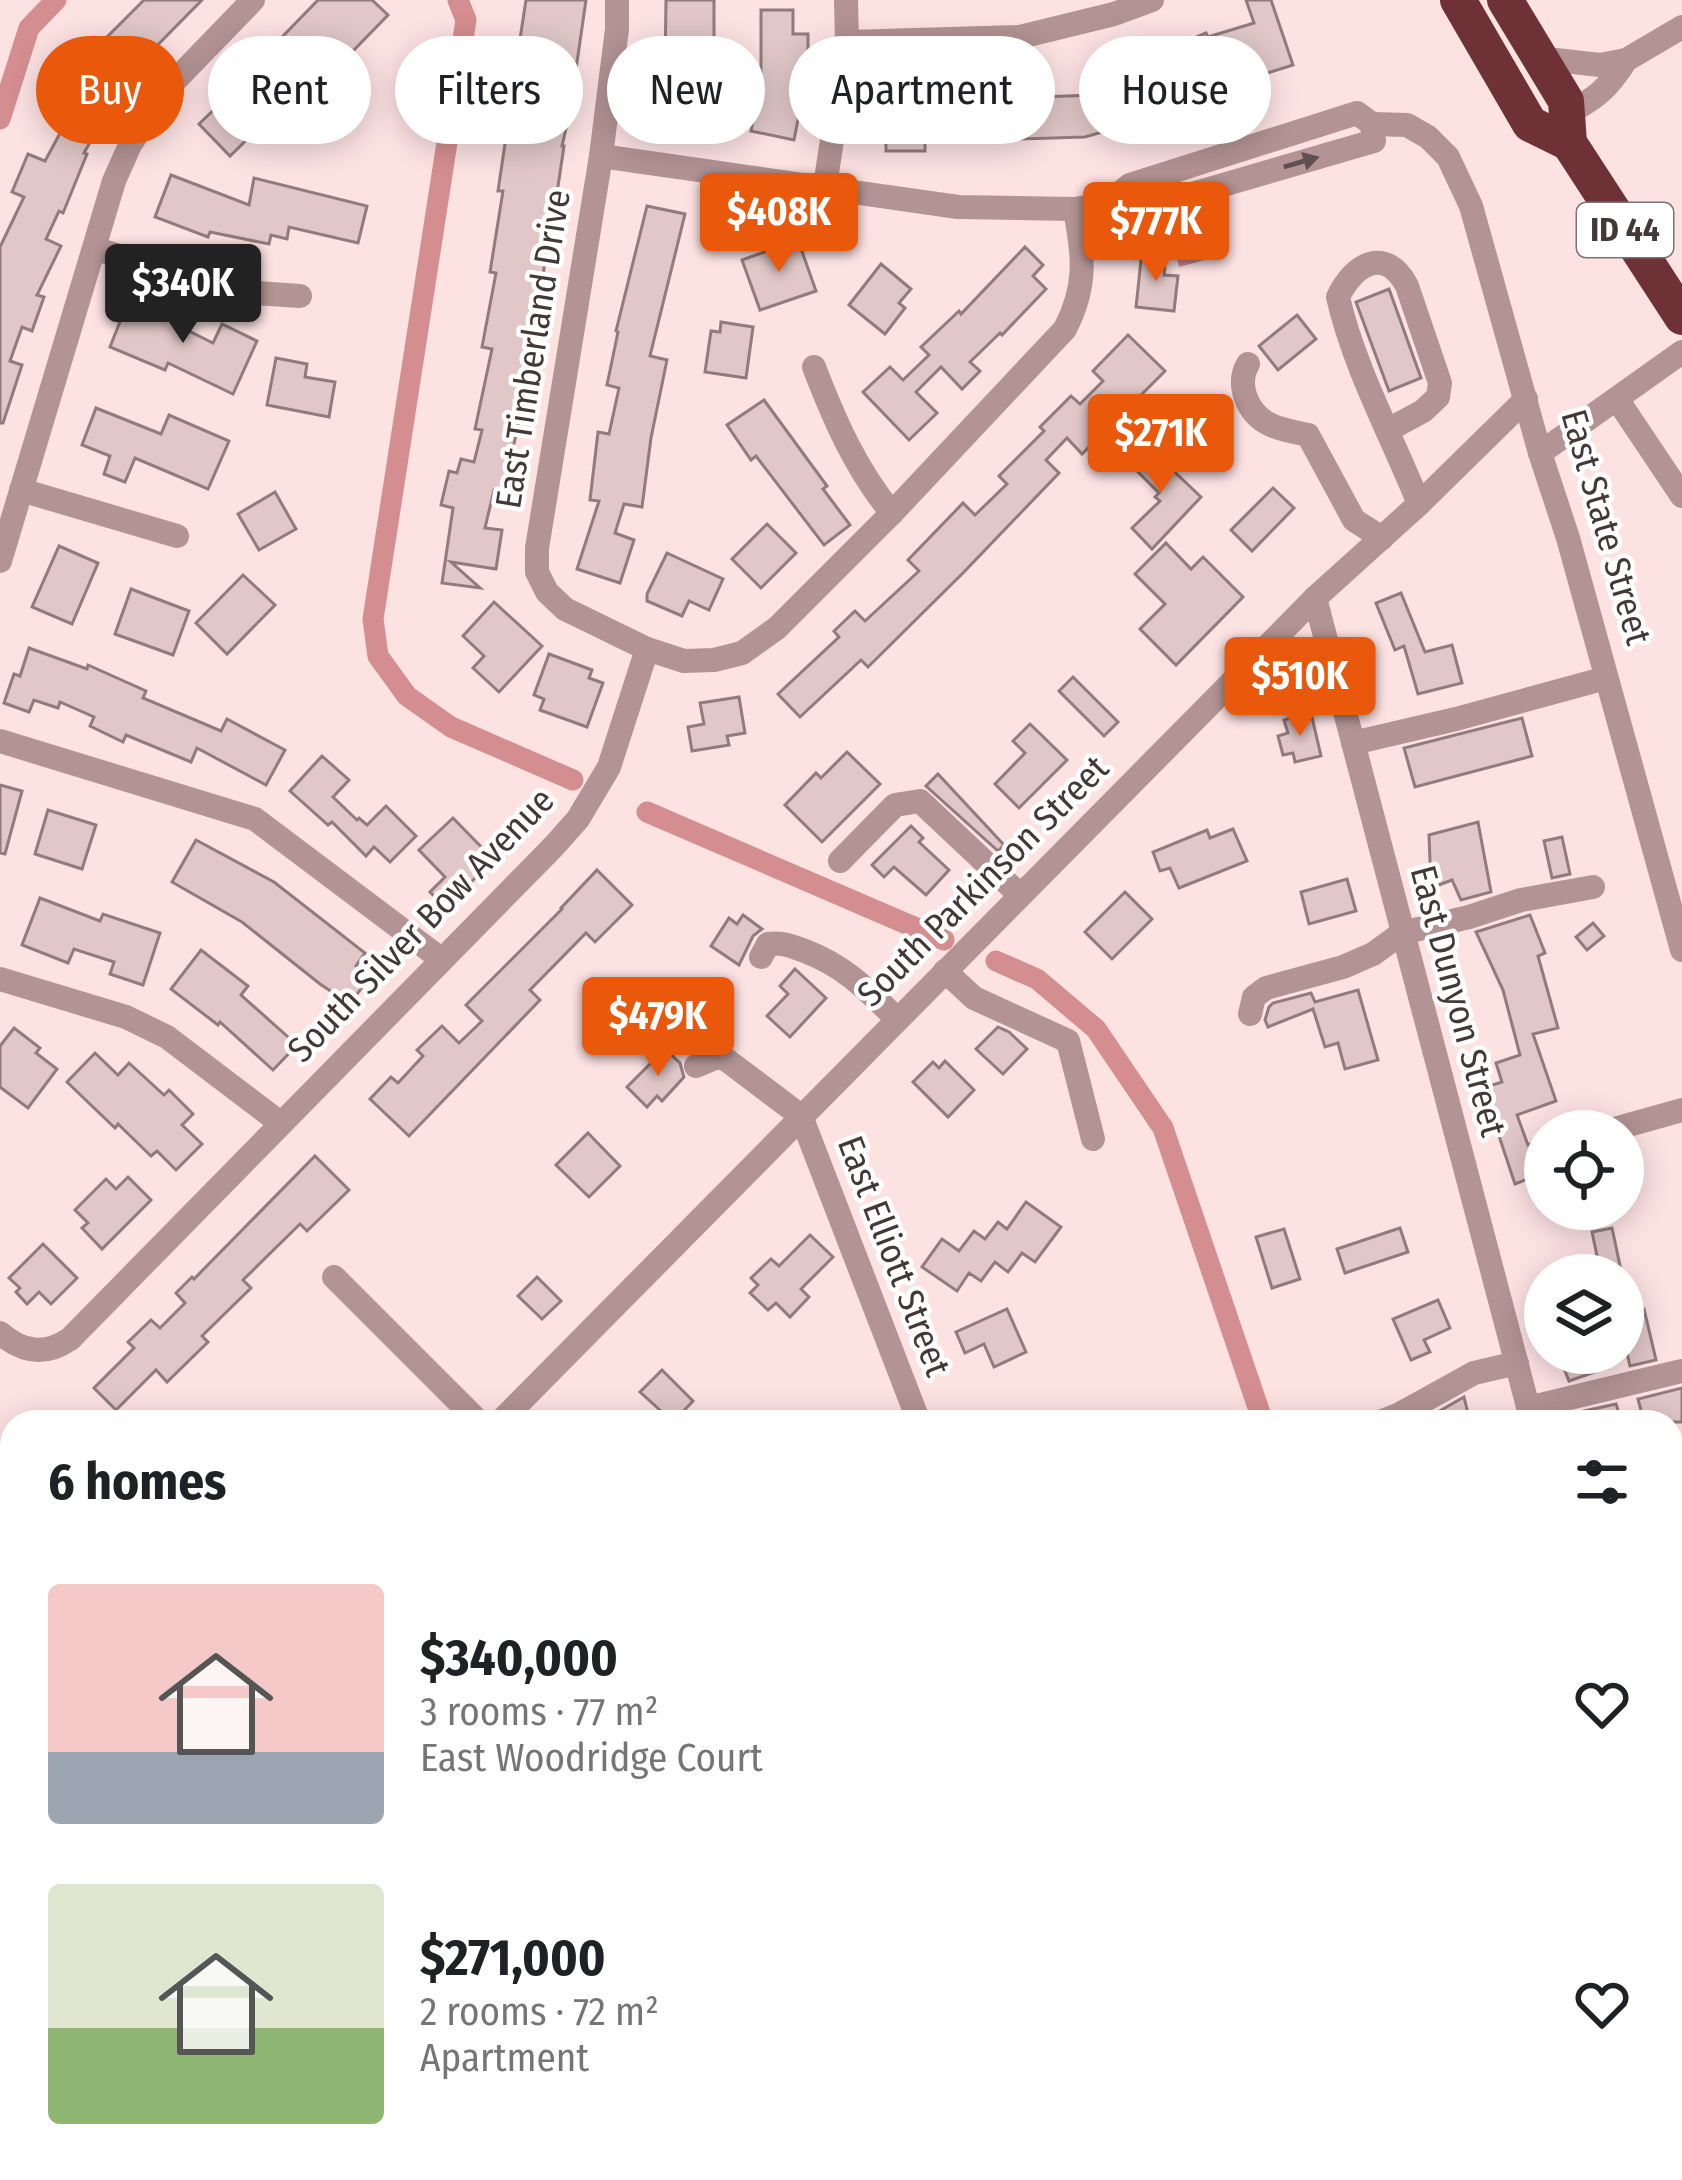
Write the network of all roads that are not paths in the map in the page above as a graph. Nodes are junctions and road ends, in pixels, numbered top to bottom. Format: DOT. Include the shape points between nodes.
graph roads {
  1 [pos="253,0"];
  2 [pos="617,0"];
  3 [pos="846,0"];
  4 [pos="1152,0"];
  5 [pos="1458,0"];
  6 [pos="1505,0"];
  7 [pos="1682,27"];
  8 [pos="847,36"];
  9 [pos="1024,36"];
  10 [pos="1538,58"];
  11 [pos="1626,60"];
  12 [pos="1568,129"];
  13 [pos="831,144"];
  14 [pos="601,156"];
  15 [pos="825,186"];
  16 [pos="1075,209"];
  17 [pos="96,248"];
  18 [pos="300,296"];
  19 [pos="1682,317"];
  20 [pos="1682,352"];
  21 [pos="1248,364"];
  22 [pos="814,367"];
  23 [pos="1617,398"];
  24 [pos="1526,399"];
  25 [pos="1388,430"];
  26 [pos="1540,453"];
  27 [pos="21,490"];
  28 [pos="1682,496"];
  29 [pos="1419,504"];
  30 [pos="892,513"];
  31 [pos="177,536"];
  32 [pos="1382,538"];
  33 [pos="0,561"];
  34 [pos="1315,598"];
  35 [pos="647,649"];
  36 [pos="1606,678"];
  37 [pos="0,741"];
  38 [pos="1353,743"];
  39 [pos="839,861"];
  40 [pos="1593,887"];
  41 [pos="1020,896"];
  42 [pos="1402,933"];
  43 [pos="1682,950"];
  44 [pos="761,957"];
  45 [pos="442,959"];
  46 [pos="945,971"];
  47 [pos="0,979"];
  48 [pos="1250,1014"];
  49 [pos="897,1019"];
  50 [pos="696,1066"];
  51 [pos="1682,1111"];
  52 [pos="801,1116"];
  53 [pos="1644,1121"];
  54 [pos="279,1122"];
  55 [pos="1093,1139"];
  56 [pos="334,1277"];
  57 [pos="0,1333"];
  58 [pos="1517,1363"];
  59 [pos="1682,1371"];
  60 [pos="467,1410"];
  61 [pos="512,1410"];
  62 [pos="914,1410"];
  63 [pos="1407,1410"];
  64 [pos="1529,1410"];
  65 [pos="1547,1410"];
  1 -- 17 [label="street" via="149,112 114,181"];
  2 -- 14 [label="street, East Timberland Drive"];
  3 -- 8 [label="street"];
  4 -- 9 [label="street"];
  5 -- 12 [label="highway, ID 44" via="1530,124"];
  6 -- 10 [label="highway, ID 44"];
  7 -- 11 [label="street"];
  10 -- 11 [label="street"];
  10 -- 12 [label="highway, ID 44" via="1566,101"];
  11 -- 12 [label="street"];
  12 -- 19 [label="highway, ID 44"];
  13 -- 15 [label="street"];
  14 -- 15 [label="street"];
  14 -- 35 [label="street, East Timberland Drive" via="537,572 565,609"];
  15 -- 16 [label="street" via="958,207"];
  16 -- 24 [label="street, East State Street" via="1107,203 1137,210 1374,140 1372,124 1407,125 1448,158 1471,206"];
  16 -- 30 [label="street" via="1084,262 1065,329"];
  17 -- 18 [label="street" via="241,292"];
  17 -- 27 [label="street"];
  20 -- 23 [label="street"];
  21 -- 32 [label="street" via="1243,387 1258,416 1307,435 1354,520"];
  22 -- 30 [label="street" via="851,452"];
  23 -- 26 [label="street"];
  23 -- 28 [label="street"];
  24 -- 26 [label="street, East State Street"];
  24 -- 29 [label="street, South Parkinson Street"];
  25 -- 25 [label="street" via="1338,297 1369,262 1400,272 1440,383 1423,411"];
  25 -- 29 [label="street"];
  26 -- 36 [label="street, East State Street"];
  27 -- 31 [label="street"];
  27 -- 33 [label="street"];
  29 -- 32 [label="street, South Parkinson Street"];
  30 -- 35 [label="street" via="777,628 742,652 684,661"];
  32 -- 34 [label="street, South Parkinson Street"];
  34 -- 38 [label="street, East Dunyon Street"];
  34 -- 41 [label="street, South Parkinson Street"];
  35 -- 45 [label="street, South Silver Bow Avenue" via="609,767 578,818"];
  36 -- 38 [label="street"];
  36 -- 43 [label="street, East State Street"];
  37 -- 45 [label="street" via="255,819"];
  38 -- 42 [label="street, East Dunyon Street"];
  39 -- 41 [label="street" via="895,805 920,800"];
  40 -- 42 [label="street"];
  41 -- 46 [label="street, South Parkinson Street"];
  42 -- 48 [label="street" via="1343,967 1266,988"];
  42 -- 58 [label="street, East Dunyon Street"];
  44 -- 49 [label="street" via="768,944 781,942 828,960"];
  45 -- 54 [label="street, South Silver Bow Avenue"];
  46 -- 49 [label="street, South Parkinson Street"];
  46 -- 55 [label="street" via="974,998 1068,1041"];
  47 -- 54 [label="street" via="167,1037"];
  49 -- 52 [label="street, South Parkinson Street"];
  50 -- 52 [label="street" via="724,1058"];
  51 -- 53 [label="street"];
  52 -- 61 [label="street, South Parkinson Street"];
  52 -- 62 [label="street, East Elliott Street"];
  54 -- 57 [label="street, South Silver Bow Avenue" via="70,1339 41,1351"];
  56 -- 60 [label="street"];
  58 -- 63 [label="street" via="1474,1373"];
  58 -- 64 [label="street, East Dunyon Street"];
  59 -- 65 [label="street"];
}
